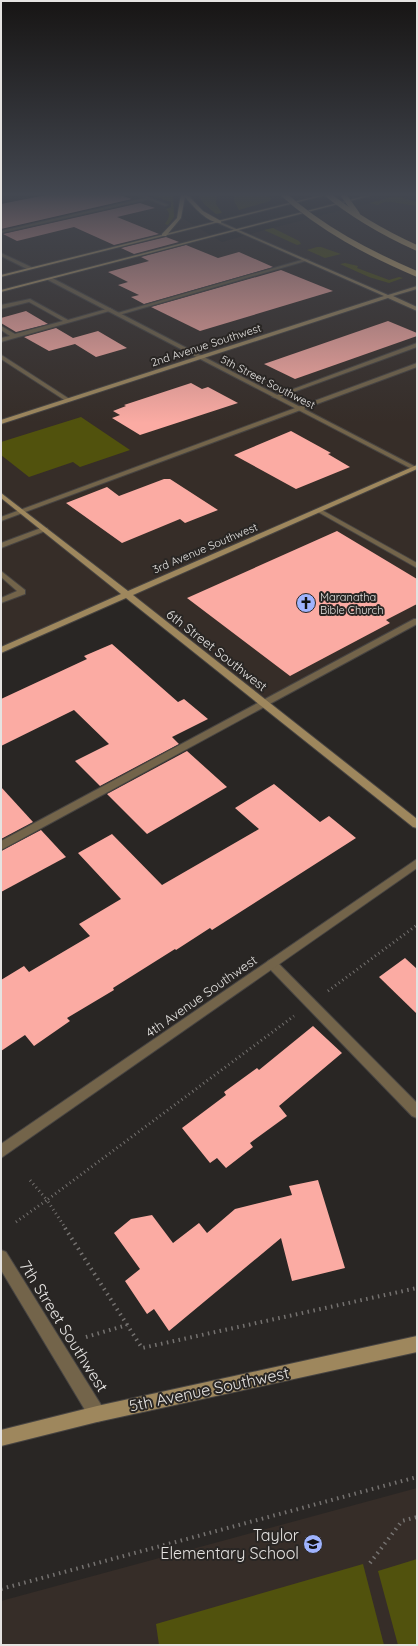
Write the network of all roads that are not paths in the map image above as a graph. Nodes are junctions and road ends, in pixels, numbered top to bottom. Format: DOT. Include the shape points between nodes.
graph roads {
  1 [pos="23,270"];
  2 [pos="85,270"];
  3 [pos="272,270"];
  4 [pos="328,270"];
  5 [pos="408,270"];
  6 [pos="43,274"];
  7 [pos="417,274"];
  8 [pos="1,276"];
  9 [pos="50,279"];
  10 [pos="417,287"];
  11 [pos="1,291"];
  12 [pos="388,296"];
  13 [pos="1,307"];
  14 [pos="417,309"];
  15 [pos="110,310"];
  16 [pos="117,314"];
  17 [pos="68,322"];
  18 [pos="1,328"];
  19 [pos="14,336"];
  20 [pos="1,340"];
  21 [pos="417,345"];
  22 [pos="1,357"];
  23 [pos="200,357"];
  24 [pos="417,365"];
  25 [pos="275,397"];
  26 [pos="68,400"];
  27 [pos="298,408"];
  28 [pos="1,422"];
  29 [pos="416,468"];
  30 [pos="1,496"];
  31 [pos="21,511"];
  32 [pos="320,511"];
  33 [pos="1,519"];
  34 [pos="44,530"];
  35 [pos="1,546"];
  36 [pos="417,566"];
  37 [pos="1,573"];
  38 [pos="126,595"];
  39 [pos="1,601"];
  40 [pos="417,621"];
  41 [pos="1,650"];
  42 [pos="264,703"];
  43 [pos="417,824"];
  44 [pos="1,846"];
  45 [pos="417,863"];
  46 [pos="272,964"];
  47 [pos="417,1112"];
  48 [pos="1,1152"];
  49 [pos="1,1257"];
  50 [pos="417,1344"];
  51 [pos="97,1414"];
  52 [pos="1,1438"];
  1 -- 8 [label="main road"];
  2 -- 9 [label="main road"];
  3 -- 16 [label="street"];
  4 -- 12 [label="main road"];
  5 -- 7 [label="highway, bridge"];
  6 -- 9 [label="main road"];
  9 -- 11 [label="main road"];
  9 -- 15 [label="street, 5th Street Southwest"];
  10 -- 12 [label="main road, 2nd Avenue Southwest"];
  12 -- 14 [label="main road"];
  12 -- 23 [label="main road, 2nd Avenue Southwest"];
  13 -- 17 [label="street" via="30,300"];
  15 -- 16 [label="street, 5th Street Southwest"];
  15 -- 17 [label="street"];
  16 -- 23 [label="street, 5th Street Southwest"];
  17 -- 19 [label="street"];
  18 -- 19 [label="street"];
  19 -- 20 [label="street"];
  21 -- 25 [label="street"];
  22 -- 26 [label="street"];
  23 -- 25 [label="street, 5th Street Southwest"];
  23 -- 26 [label="main road, 2nd Avenue Southwest"];
  24 -- 27 [label="street"];
  25 -- 27 [label="street, 5th Street Southwest"];
  26 -- 28 [label="main road, 2nd Avenue Southwest"];
  27 -- 29 [label="street, 5th Street Southwest"];
  27 -- 31 [label="street"];
  29 -- 32 [label="main road, 3rd Avenue Southwest"];
  30 -- 31 [label="main road, 6th Street Southwest"];
  31 -- 33 [label="street"];
  31 -- 34 [label="main road, 6th Street Southwest"];
  32 -- 36 [label="street"];
  32 -- 38 [label="main road, 3rd Avenue Southwest"];
  34 -- 35 [label="street"];
  34 -- 38 [label="main road, 6th Street Southwest"];
  37 -- 39 [label="street" via="22,592"];
  38 -- 41 [label="main road, 3rd Avenue Southwest"];
  38 -- 42 [label="main road, 6th Street Southwest"];
  40 -- 42 [label="street"];
  42 -- 43 [label="main road, 6th Street Southwest"];
  42 -- 44 [label="street"];
  45 -- 46 [label="street, 4th Avenue Southwest"];
  46 -- 47 [label="street"];
  46 -- 48 [label="street, 4th Avenue Southwest"];
  49 -- 51 [label="street, 7th Street Southwest"];
  50 -- 51 [label="main road, 5th Avenue Southwest"];
  51 -- 52 [label="main road, 5th Avenue Southwest"];
}
